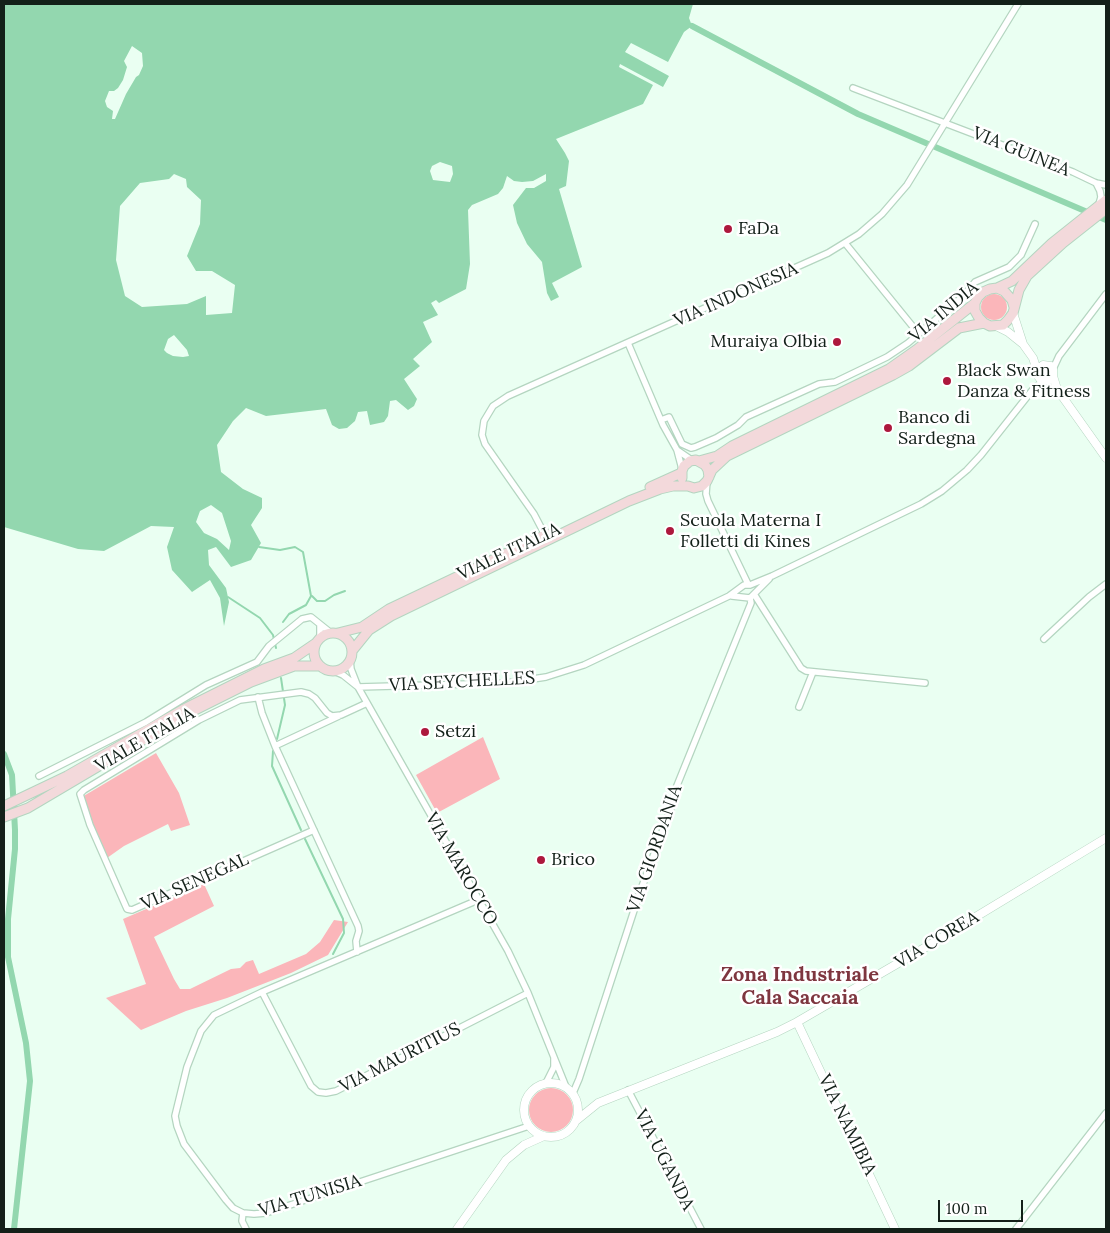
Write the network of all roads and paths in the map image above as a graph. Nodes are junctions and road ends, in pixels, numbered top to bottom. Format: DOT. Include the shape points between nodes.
graph roads {
  1 [pos="1018,4"];
  2 [pos="853,88"];
  3 [pos="946,122"];
  4 [pos="1096,183"];
  5 [pos="1106,186"];
  6 [pos="1102,207"];
  7 [pos="1085,221"];
  8 [pos="1035,224"];
  9 [pos="845,243"];
  10 [pos="997,288"];
  11 [pos="1106,294"];
  12 [pos="976,303"];
  13 [pos="1013,310"];
  14 [pos="984,324"];
  15 [pos="996,326"];
  16 [pos="918,333"];
  17 [pos="628,343"];
  18 [pos="1023,344"];
  19 [pos="1045,373"];
  20 [pos="661,420"];
  21 [pos="677,450"];
  22 [pos="1106,458"];
  23 [pos="696,461"];
  24 [pos="682,471"];
  25 [pos="708,479"];
  26 [pos="692,487"];
  27 [pos="708,501"];
  28 [pos="545,535"];
  29 [pos="772,576"];
  30 [pos="1106,584"];
  31 [pos="746,586"];
  32 [pos="729,596"];
  33 [pos="749,596"];
  34 [pos="761,608"];
  35 [pos="748,610"];
  36 [pos="320,626"];
  37 [pos="335,633"];
  38 [pos="1044,639"];
  39 [pos="318,640"];
  40 [pos="351,656"];
  41 [pos="320,666"];
  42 [pos="334,671"];
  43 [pos="814,672"];
  44 [pos="925,683"];
  45 [pos="358,687"];
  46 [pos="258,697"];
  47 [pos="367,703"];
  48 [pos="799,707"];
  49 [pos="341,715"];
  50 [pos="276,746"];
  51 [pos="39,776"];
  52 [pos="4,806"];
  53 [pos="4,817"];
  54 [pos="314,830"];
  55 [pos="1106,838"];
  56 [pos="478,900"];
  57 [pos="356,952"];
  58 [pos="262,992"];
  59 [pos="528,993"];
  60 [pos="798,1022"];
  61 [pos="554,1056"];
  62 [pos="546,1083"];
  63 [pos="570,1090"];
  64 [pos="628,1090"];
  65 [pos="577,1100"];
  66 [pos="598,1103"];
  67 [pos="1106,1113"];
  68 [pos="577,1120"];
  69 [pos="530,1128"];
  70 [pos="544,1136"];
  71 [pos="524,1145"];
  72 [pos="243,1213"];
  73 [pos="246,1229"];
  74 [pos="457,1229"];
  75 [pos="700,1229"];
  76 [pos="895,1229"];
  77 [pos="1016,1229"];
  1 -- 3 [label="street, VIA INDONESIA"];
  2 -- 3 [label="street, VIA GUINEA"];
  3 -- 4 [label="street, VIA GUINEA"];
  3 -- 9 [label="street, VIA INDONESIA" via="907,185 882,214"];
  4 -- 5 [label="street, VIA GUINEA"];
  4 -- 6 [label="street"];
  6 -- 7 [label="main road"];
  7 -- 10 [label="main road" via="1052,243 1012,281"];
  7 -- 13 [label="main road" via="1028,276 1019,290"];
  8 -- 16 [label="street, VIA INDIA" via="1021,255 1009,267 975,282 962,297"];
  9 -- 16 [label="street"];
  9 -- 17 [label="street, VIA INDONESIA" via="828,254"];
  10 -- 12 [label="main road" via="983,292"];
  10 -- 13 [label="main road" via="1008,294"];
  11 -- 19 [label="street, VIA SEYCHELLES"];
  12 -- 14 [label="main road" via="975,311"];
  12 -- 23 [label="main road" via="889,368 716,456"];
  13 -- 15 [label="main road" via="1008,320"];
  13 -- 18 [label="street"];
  14 -- 15 [label="main road"];
  14 -- 25 [label="main road" via="959,328 893,375 727,456"];
  15 -- 18 [label="street"];
  16 -- 20 [label="street, VIA INDIA" via="887,358 746,417 716,438 695,447 682,444 669,417"];
  17 -- 20 [label="street"];
  17 -- 28 [label="street, VIA INDONESIA" via="508,396 487,414 482,435 488,451 534,514"];
  18 -- 19 [label="street"];
  19 -- 22 [label="street"];
  19 -- 29 [label="street, VIA SEYCHELLES" via="981,455 942,491 903,514"];
  20 -- 21 [label="street"];
  21 -- 23 [label="street"];
  21 -- 24 [label="street"];
  23 -- 24 [label="main road" via="686,464"];
  23 -- 25 [label="main road" via="707,467"];
  24 -- 26 [label="main road" via="683,481"];
  24 -- 28 [label="main road, VIALE ITALIA"];
  25 -- 26 [label="main road" via="702,486"];
  25 -- 27 [label="street"];
  26 -- 27 [label="street"];
  26 -- 40 [label="main road, VIALE ITALIA" via="673,486 629,501 400,612 369,630"];
  27 -- 31 [label="street"];
  28 -- 37 [label="main road, VIALE ITALIA" via="388,610 362,627"];
  29 -- 31 [label="street, VIA SEYCHELLES"];
  29 -- 33 [label="street, VIA SEYCHELLES"];
  30 -- 38 [label="street"];
  31 -- 32 [label="street, VIA SEYCHELLES"];
  31 -- 33 [label="street, VIA GIORDANIA" via="741,592"];
  31 -- 33 [label="street" via="754,588"];
  32 -- 33 [label="street, VIA SEYCHELLES"];
  32 -- 45 [label="street, VIA SEYCHELLES" via="584,665 546,677 506,683"];
  33 -- 34 [label="street"];
  33 -- 35 [label="street, VIA GIORDANIA"];
  34 -- 35 [label="street"];
  34 -- 43 [label="street" via="801,668"];
  35 -- 63 [label="street, VIA GIORDANIA" via="676,788 579,1079"];
  36 -- 37 [label="street"];
  36 -- 39 [label="street"];
  36 -- 51 [label="street" via="311,618 302,619 274,641 257,662 206,685 138,726"];
  37 -- 39 [label="main road"];
  37 -- 40 [label="main road" via="348,640"];
  39 -- 41 [label="main road" via="314,655"];
  39 -- 52 [label="main road, VIALE ITALIA" via="294,658 264,669 184,709 67,776"];
  40 -- 42 [label="main road" via="344,668"];
  40 -- 45 [label="street, VIA MAROCCO" via="351,669"];
  41 -- 42 [label="main road"];
  41 -- 53 [label="main road, VIALE ITALIA" via="294,666 243,686 187,714 28,808"];
  42 -- 45 [label="street, VIA MAROCCO"];
  43 -- 44 [label="street"];
  43 -- 48 [label="street"];
  45 -- 47 [label="street, VIA MAROCCO"];
  46 -- 49 [label="street, VIA SENEGAL" via="301,692 316,698 332,716"];
  46 -- 50 [label="street"];
  46 -- 54 [label="street, VIA SENEGAL" via="240,700 216,711 84,790 80,794 81,800 90,825 127,909 132,910"];
  47 -- 49 [label="street"];
  47 -- 56 [label="street, VIA MAROCCO"];
  49 -- 50 [label="street"];
  50 -- 54 [label="street"];
  54 -- 57 [label="street" via="358,926"];
  55 -- 60 [label="street, VIA COREA"];
  56 -- 57 [label="street, VIA TUNISIA"];
  56 -- 59 [label="street, VIA MAROCCO"];
  57 -- 58 [label="street, VIA TUNISIA"];
  58 -- 59 [label="street, VIA MAURITIUS" via="311,1086 326,1093"];
  58 -- 72 [label="street, VIA TUNISIA" via="222,1010 207,1021 187,1067 175,1116 184,1144 226,1200"];
  59 -- 61 [label="street, VIA MAROCCO"];
  60 -- 64 [label="street, VIA COREA"];
  60 -- 76 [label="street, VIA NAMIBIA"];
  61 -- 62 [label="street" via="554,1067"];
  61 -- 63 [label="street, VIA MAROCCO"];
  62 -- 63 [label="street" via="559,1084"];
  62 -- 69 [label="street" via="526,1098 524,1116"];
  63 -- 65 [label="street"];
  64 -- 66 [label="street, VIA COREA"];
  64 -- 75 [label="street, VIA UGANDA"];
  65 -- 66 [label="street"];
  65 -- 68 [label="street"];
  66 -- 68 [label="street, VIA COREA"];
  67 -- 77 [label="street"];
  68 -- 70 [label="street" via="562,1135"];
  69 -- 70 [label="street"];
  69 -- 71 [label="street"];
  69 -- 72 [label="street, VIA TUNISIA" via="266,1213"];
  70 -- 71 [label="street"];
  71 -- 74 [label="street" via="497,1170"];
  72 -- 73 [label="street"];
}
